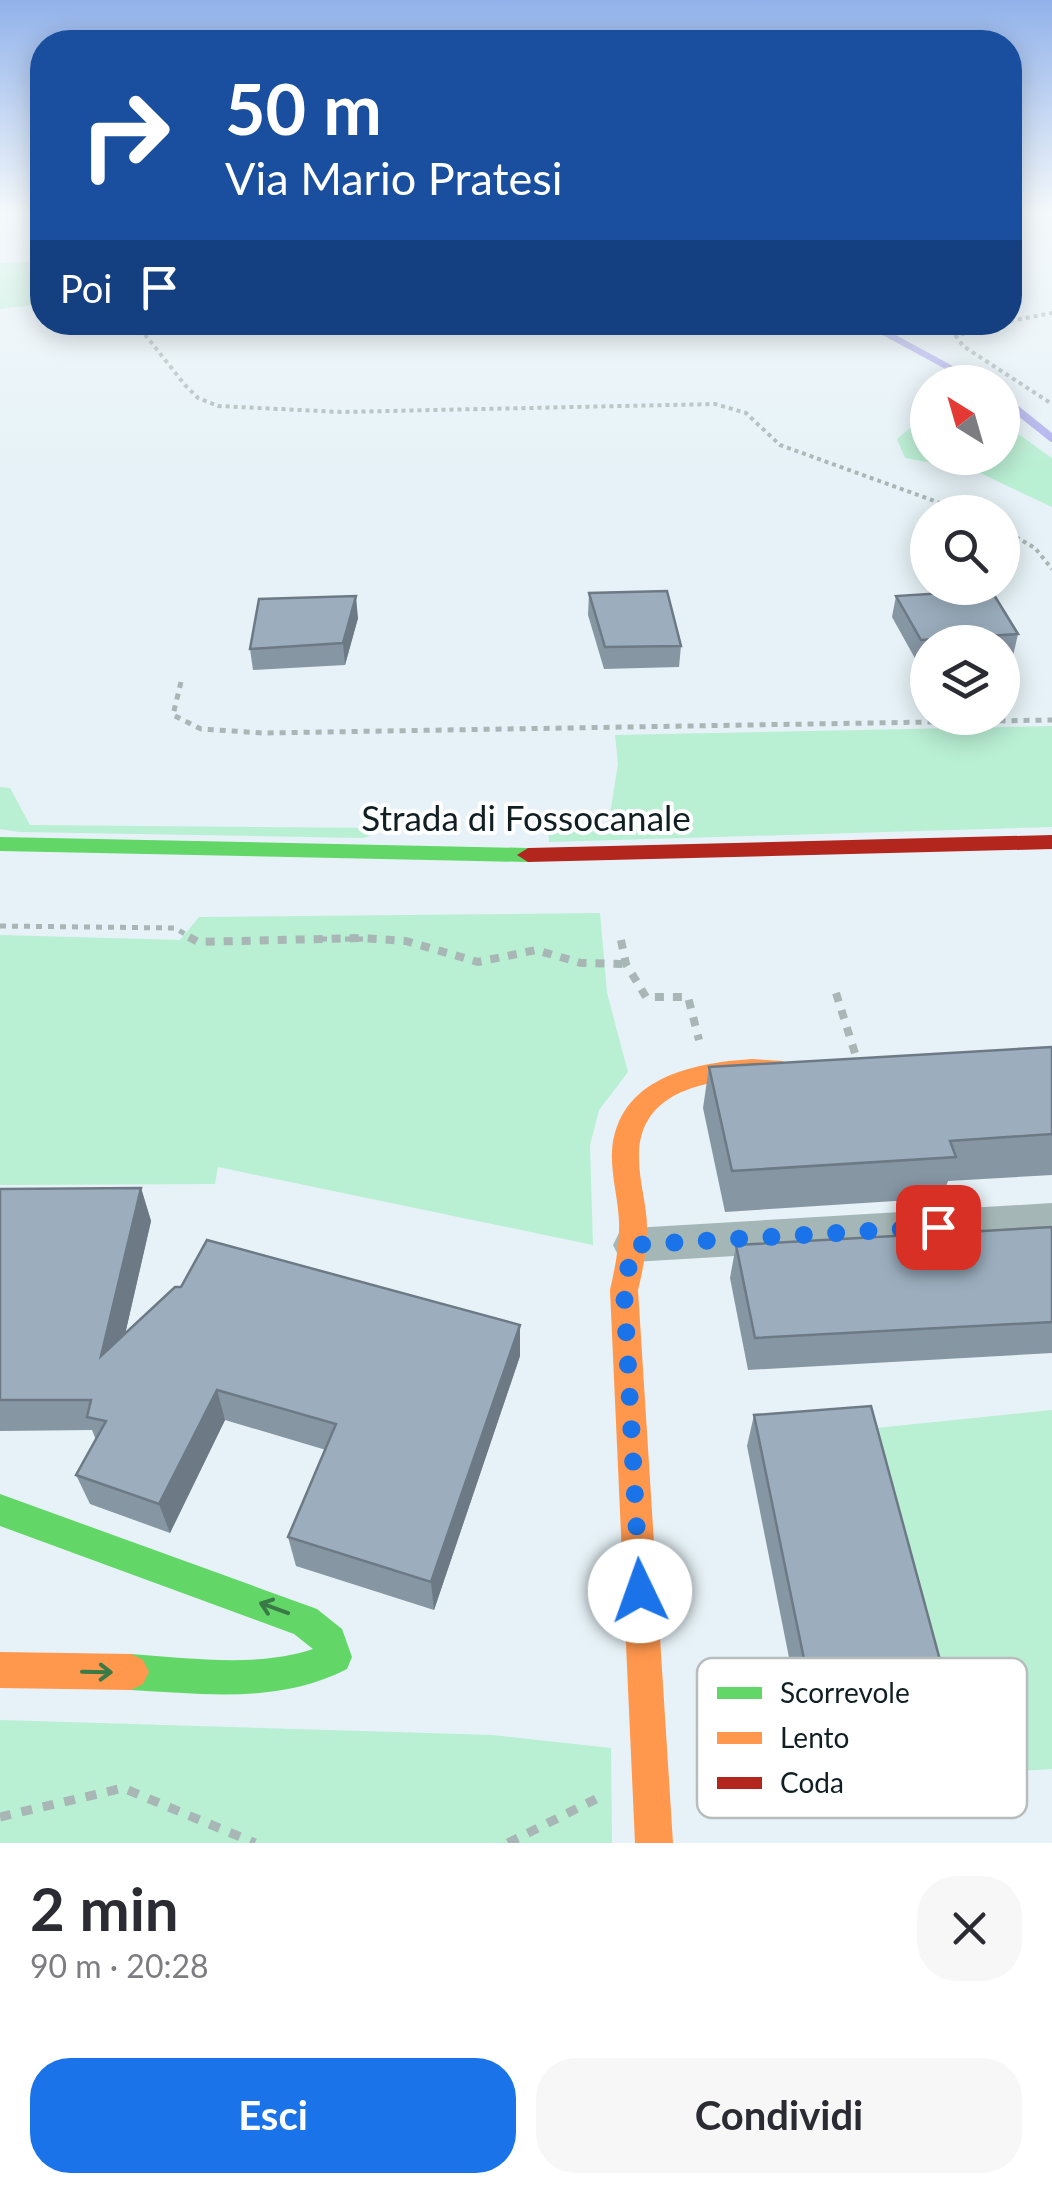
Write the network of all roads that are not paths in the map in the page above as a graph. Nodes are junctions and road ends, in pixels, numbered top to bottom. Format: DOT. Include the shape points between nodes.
graph roads {
  1 [pos="1052,842"];
  2 [pos="0,844"];
  3 [pos="860,1067"];
  4 [pos="1052,1220"];
  5 [pos="633,1245"];
  6 [pos="0,1510"];
  7 [pos="0,1670"];
  8 [pos="654,1843"];
  1 -- 2 [label="street, Strada di Fossocanale" via="555,856"];
  3 -- 5 [label="street" via="721,1068 654,1092 632,1118 626,1142"];
  4 -- 5 [label="street"];
  5 -- 8 [label="street" via="624,1290"];
  7 -- 6 [label="street, one-way" via="267,1675 302,1673 336,1657 330,1641 305,1621"];
}
